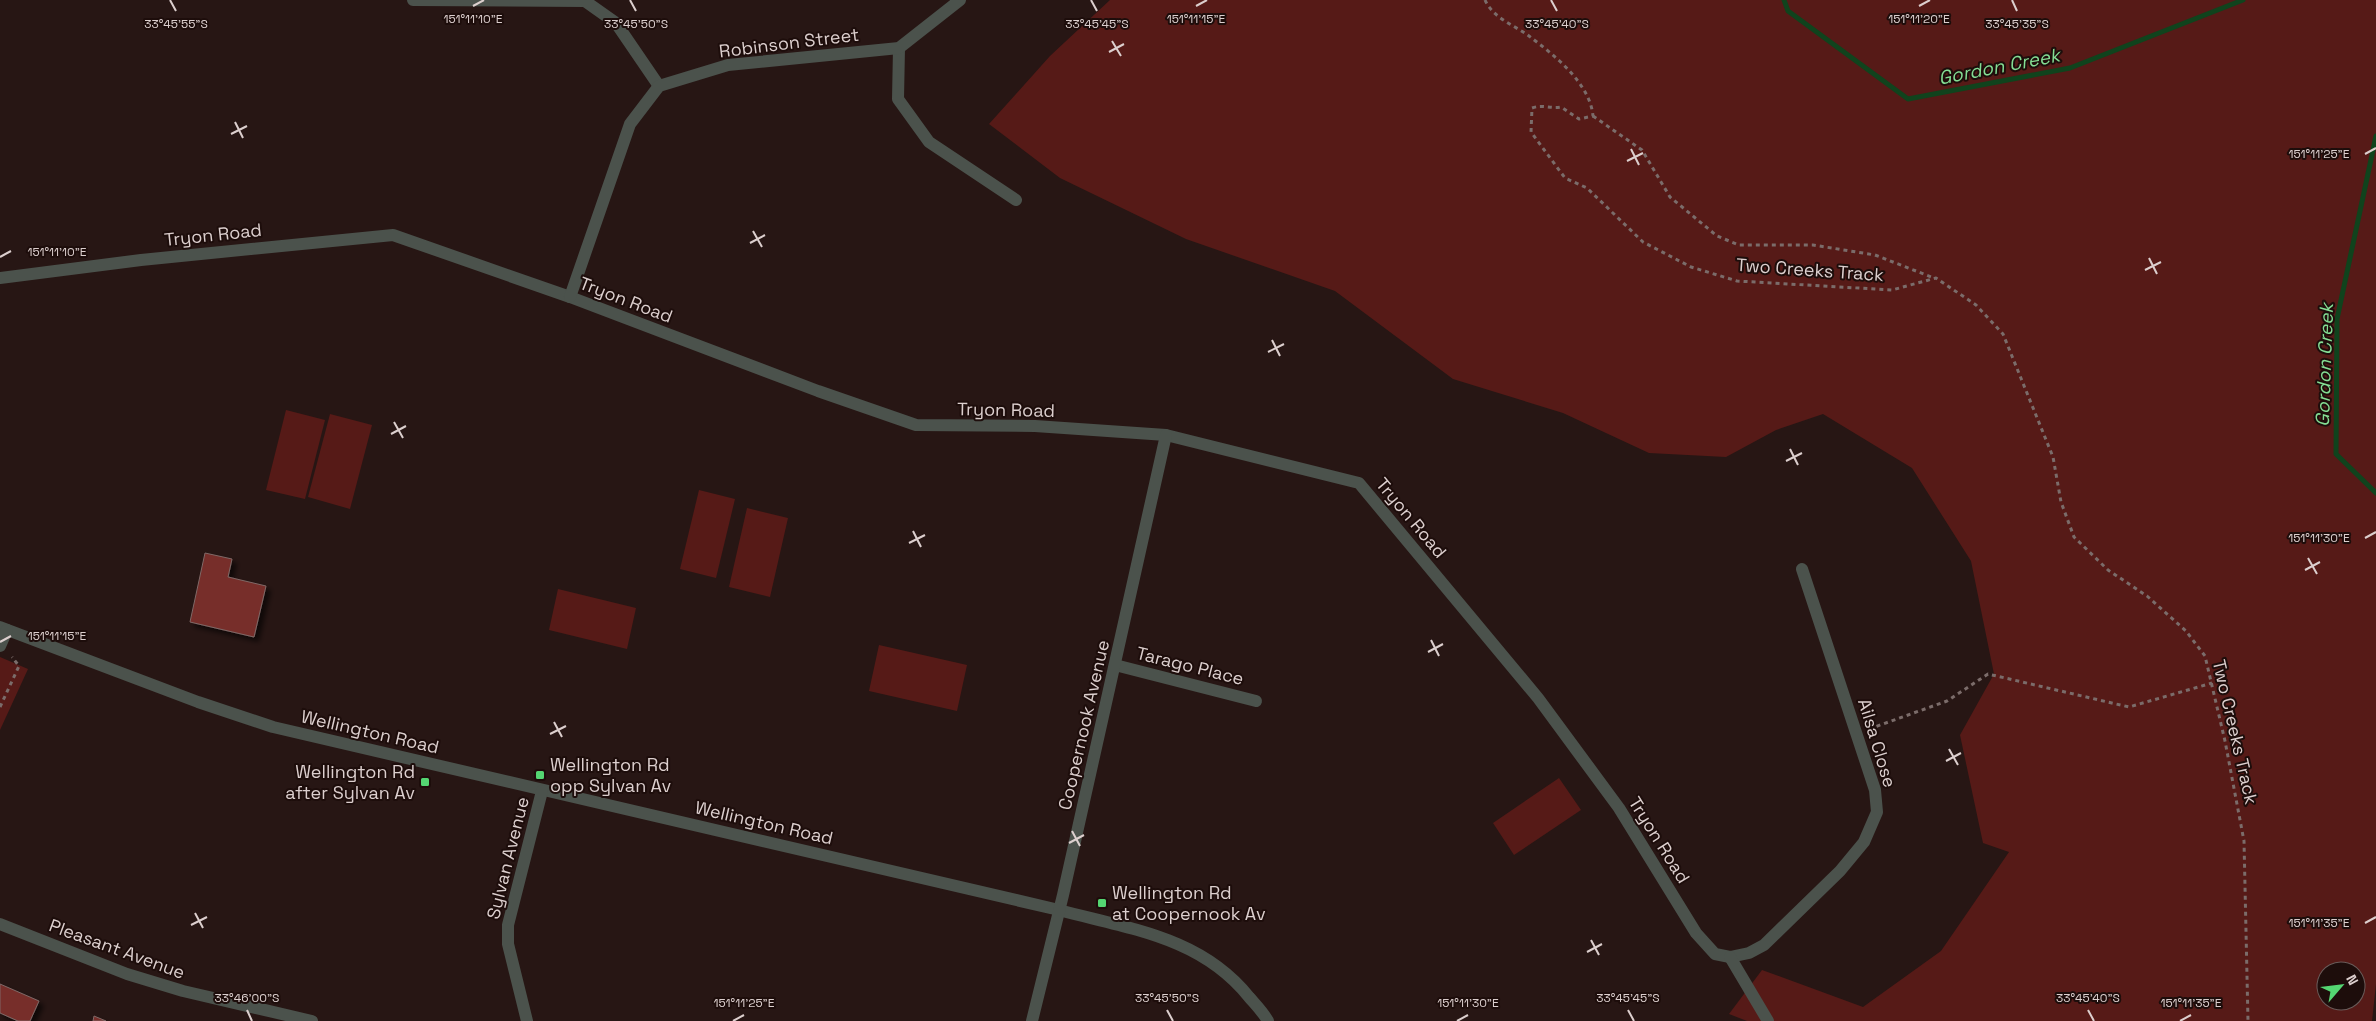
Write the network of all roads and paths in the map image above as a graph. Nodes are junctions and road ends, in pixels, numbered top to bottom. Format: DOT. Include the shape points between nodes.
graph roads {
  1 [pos="413,0"];
  2 [pos="960,0"];
  3 [pos="1485,0"];
  4 [pos="899,48"];
  5 [pos="659,86"];
  6 [pos="1593,116"];
  7 [pos="1016,200"];
  8 [pos="0,278"];
  9 [pos="1936,278"];
  10 [pos="570,297"];
  11 [pos="1166,435"];
  12 [pos="1802,569"];
  13 [pos="4,628"];
  14 [pos="0,646"];
  15 [pos="12,657"];
  16 [pos="1115,665"];
  17 [pos="2212,683"];
  18 [pos="1256,702"];
  19 [pos="0,707"];
  20 [pos="1857,734"];
  21 [pos="542,791"];
  22 [pos="1060,910"];
  23 [pos="0,924"];
  24 [pos="1730,957"];
  25 [pos="312,1021"];
  26 [pos="527,1021"];
  27 [pos="1032,1021"];
  28 [pos="1268,1021"];
  29 [pos="1768,1021"];
  30 [pos="2248,1021"];
  1 -- 5 [label="street" via="585,1 616,23"];
  2 -- 4 [label="street"];
  3 -- 6 [label="path" via="1489,10 1529,36 1571,74 1592,102"];
  4 -- 5 [label="street, Robinson Street" via="728,65"];
  4 -- 7 [label="street" via="898,99 929,142"];
  5 -- 10 [label="street" via="630,124"];
  6 -- 9 [label="path" via="1642,150 1670,197 1717,236 1739,244 1813,245 1875,255"];
  6 -- 9 [label="path, Two Creeks Track" via="1579,119 1561,107 1542,105 1532,108 1531,132 1565,178 1587,188 1643,242 1691,267 1737,281 1892,290"];
  8 -- 10 [label="street, Tryon Road" via="393,235"];
  9 -- 17 [label="path, Two Creeks Track" via="1976,306 2002,334 2053,457 2061,502 2074,537 2108,570 2147,596 2186,631 2205,656"];
  10 -- 11 [label="street, Tryon Road" via="916,425 1035,426"];
  11 -- 16 [label="street, Coopernook Avenue"];
  11 -- 24 [label="street, Tryon Road" via="1359,483 1538,698 1619,808 1696,934 1715,954"];
  12 -- 20 [label="street, Ailsa Close"];
  13 -- 14 [label="street"];
  13 -- 21 [label="street, Wellington Road" via="273,727"];
  15 -- 19 [label="path" via="19,666"];
  16 -- 18 [label="street, Tarago Place"];
  16 -- 22 [label="street, Coopernook Avenue"];
  17 -- 20 [label="path" via="2129,707 1988,674 1947,701"];
  17 -- 30 [label="path, Two Creeks Track" via="2244,841"];
  20 -- 24 [label="street, Ailsa Close" via="1875,790 1877,812 1864,842 1840,871 1764,945 1749,953"];
  21 -- 22 [label="street, Wellington Road"];
  21 -- 26 [label="street, Sylvan Avenue" via="508,925 508,944"];
  22 -- 27 [label="street, Coopernook Avenue"];
  22 -- 28 [label="street, Wellington Road" via="1189,947 1223,969"];
  23 -- 25 [label="street, Pleasant Avenue" via="127,974 182,991"];
  24 -- 29 [label="street"];
}
